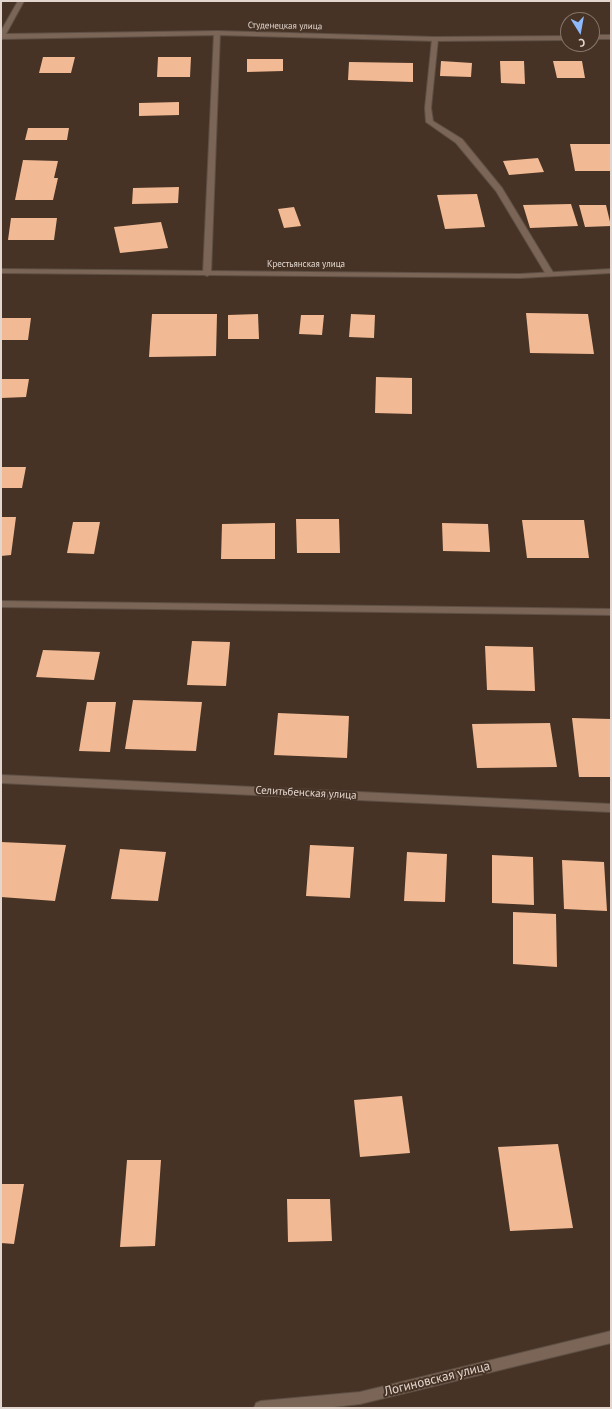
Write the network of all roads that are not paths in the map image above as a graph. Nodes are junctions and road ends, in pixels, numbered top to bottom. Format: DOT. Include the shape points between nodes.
graph roads {
  1 [pos="21,1"];
  2 [pos="217,33"];
  3 [pos="1,36"];
  4 [pos="600,37"];
  5 [pos="611,37"];
  6 [pos="560,38"];
  7 [pos="435,39"];
  8 [pos="1,271"];
  9 [pos="611,271"];
  10 [pos="207,274"];
  11 [pos="550,274"];
  12 [pos="1,604"];
  13 [pos="611,612"];
  14 [pos="1,779"];
  15 [pos="611,808"];
  16 [pos="611,1337"];
  17 [pos="261,1408"];
  1 -- 3 [label="street"];
  2 -- 3 [label="street, Студенецкая улица"];
  2 -- 7 [label="street, Студенецкая улица"];
  2 -- 10 [label="street"];
  4 -- 5 [label="street"];
  6 -- 7 [label="street, Студенецкая улица"];
  7 -- 11 [label="street" via="428,108 430,122 459,141 499,190"];
  8 -- 10 [label="street, Крестьянская улица"];
  9 -- 11 [label="street, Крестьянская улица"];
  10 -- 11 [label="street, Крестьянская улица"];
  12 -- 13 [label="street"];
  14 -- 15 [label="street, Селитьбенская улица"];
  16 -- 17 [label="street, Логиновская улица" via="360,1398"];
}
